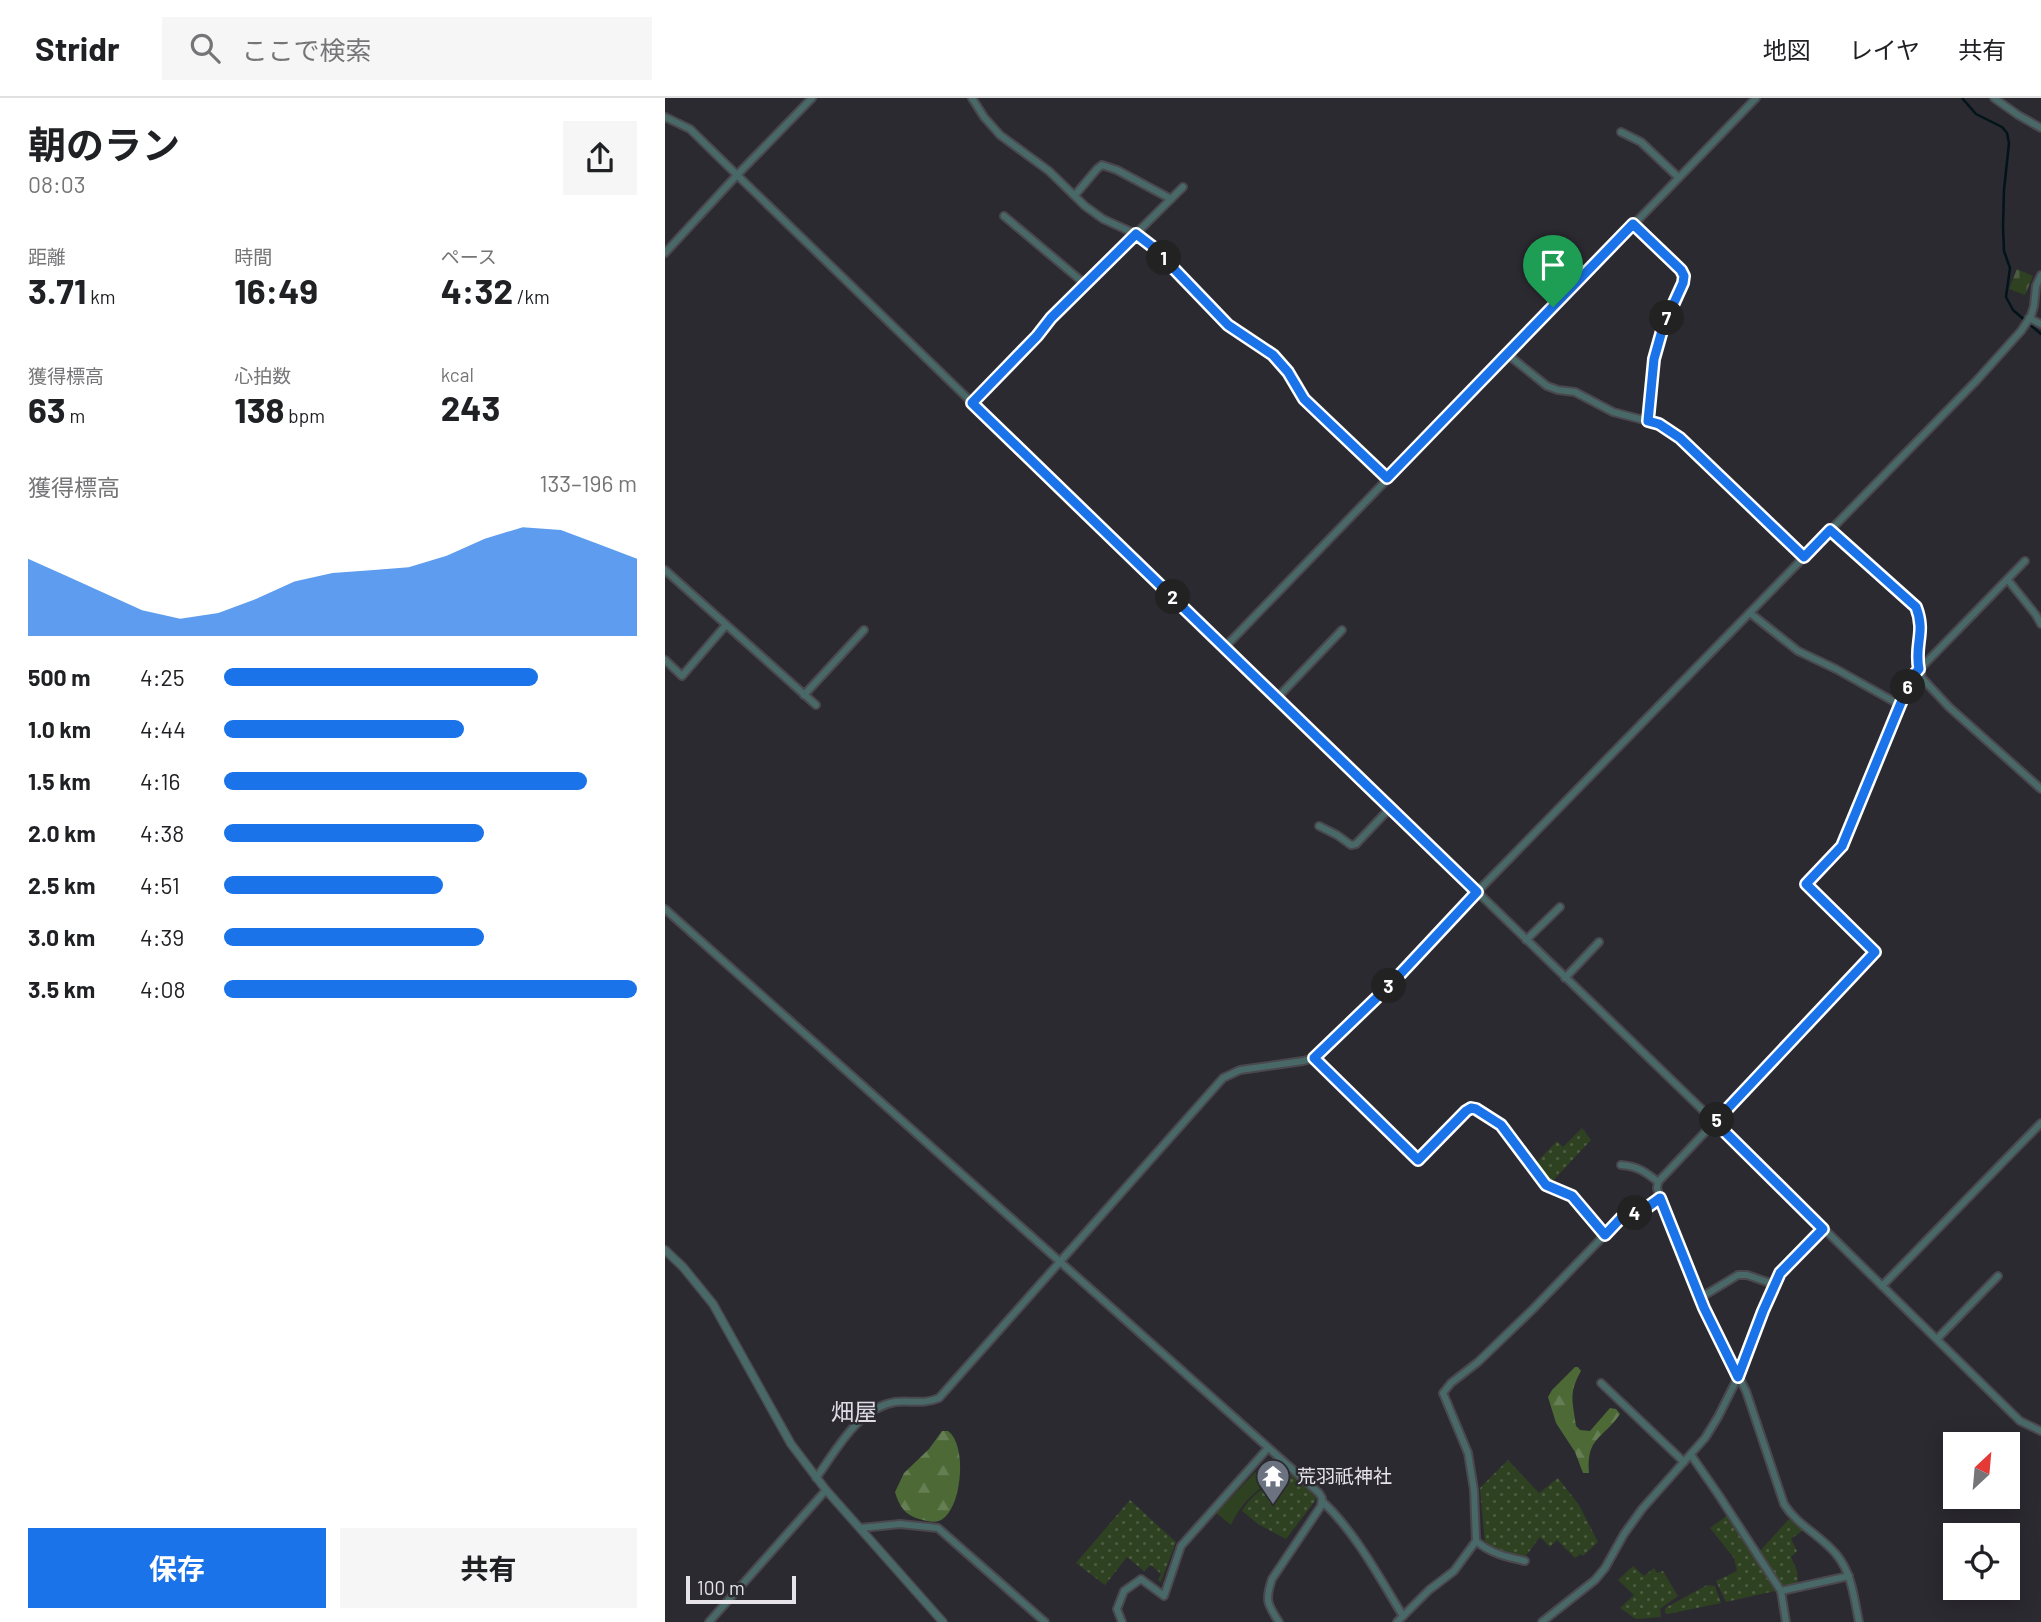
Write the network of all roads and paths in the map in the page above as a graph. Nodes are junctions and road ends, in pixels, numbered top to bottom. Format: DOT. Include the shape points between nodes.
graph roads {
  1 [pos="812,98"];
  2 [pos="972,98"];
  3 [pos="1756,98"];
  4 [pos="1994,98"];
  5 [pos="665,117"];
  6 [pos="2041,128"];
  7 [pos="1621,132"];
  8 [pos="737,174"];
  9 [pos="1678,177"];
  10 [pos="1182,187"];
  11 [pos="1075,195"];
  12 [pos="1171,199"];
  13 [pos="1004,216"];
  14 [pos="1633,224"];
  15 [pos="1136,234"];
  16 [pos="665,253"];
  17 [pos="2041,275"];
  18 [pos="1085,284"];
  19 [pos="2029,318"];
  20 [pos="2041,324"];
  21 [pos="1507,354"];
  22 [pos="972,403"];
  23 [pos="1648,421"];
  24 [pos="1387,478"];
  25 [pos="1830,530"];
  26 [pos="1804,557"];
  27 [pos="2025,561"];
  28 [pos="665,570"];
  29 [pos="2008,580"];
  30 [pos="1750,612"];
  31 [pos="2041,624"];
  32 [pos="726,625"];
  33 [pos="864,629"];
  34 [pos="1342,630"];
  35 [pos="1224,647"];
  36 [pos="665,660"];
  37 [pos="1919,669"];
  38 [pos="804,695"];
  39 [pos="1277,698"];
  40 [pos="816,705"];
  41 [pos="1900,705"];
  42 [pos="2041,789"];
  43 [pos="1390,808"];
  44 [pos="1319,826"];
  45 [pos="1477,892"];
  46 [pos="1560,907"];
  47 [pos="665,909"];
  48 [pos="1526,940"];
  49 [pos="1599,942"];
  50 [pos="1565,978"];
  51 [pos="1314,1058"];
  52 [pos="1715,1122"];
  53 [pos="2041,1123"];
  54 [pos="1621,1165"];
  55 [pos="1658,1182"];
  56 [pos="1660,1198"];
  57 [pos="1823,1229"];
  58 [pos="1605,1235"];
  59 [pos="665,1250"];
  60 [pos="1059,1262"];
  61 [pos="1998,1276"];
  62 [pos="1773,1284"];
  63 [pos="1882,1286"];
  64 [pos="1700,1298"];
  65 [pos="1937,1339"];
  66 [pos="1738,1377"];
  67 [pos="1601,1383"];
  68 [pos="2041,1431"];
  69 [pos="1268,1448"];
  70 [pos="1691,1455"];
  71 [pos="1684,1462"];
  72 [pos="816,1478"];
  73 [pos="825,1490"];
  74 [pos="1322,1501"];
  75 [pos="861,1528"];
  76 [pos="1476,1541"];
  77 [pos="1525,1561"];
  78 [pos="1849,1576"];
  79 [pos="1781,1591"];
  80 [pos="1402,1616"];
  81 [pos="709,1622"];
  82 [pos="943,1622"];
  83 [pos="1045,1622"];
  84 [pos="1122,1622"];
  85 [pos="1279,1622"];
  86 [pos="1397,1622"];
  87 [pos="1542,1622"];
  88 [pos="1786,1622"];
  89 [pos="1859,1622"];
  1 -- 8 [label="street"];
  2 -- 11 [label="street" via="1000,135"];
  3 -- 9 [label="street"];
  4 -- 6 [label="street"];
  5 -- 8 [label="street" via="690,130"];
  7 -- 9 [label="street" via="1641,142"];
  8 -- 16 [label="street"];
  8 -- 22 [label="street"];
  9 -- 14 [label="street"];
  10 -- 12 [label="street"];
  11 -- 12 [label="street" via="1102,165"];
  11 -- 15 [label="street" via="1103,219"];
  12 -- 15 [label="street"];
  13 -- 18 [label="street"];
  14 -- 21 [label="street"];
  14 -- 23 [label="street" via="1684,276 1654,359"];
  15 -- 18 [label="street"];
  15 -- 24 [label="street" via="1228,325 1273,355 1304,399"];
  17 -- 19 [label="street"];
  18 -- 22 [label="street"];
  19 -- 20 [label="street"];
  19 -- 25 [label="street" via="1976,380"];
  21 -- 23 [label="street" via="1547,386"];
  21 -- 24 [label="street"];
  22 -- 35 [label="street"];
  23 -- 26 [label="street" via="1680,438"];
  24 -- 35 [label="street"];
  25 -- 26 [label="street"];
  25 -- 37 [label="street" via="1916,607 1921,622"];
  26 -- 30 [label="street"];
  27 -- 29 [label="street"];
  28 -- 32 [label="street"];
  29 -- 31 [label="street"];
  29 -- 37 [label="street"];
  30 -- 41 [label="street" via="1798,651"];
  30 -- 45 [label="street"];
  32 -- 36 [label="street" via="683,676"];
  32 -- 38 [label="street"];
  33 -- 38 [label="street"];
  34 -- 39 [label="street"];
  35 -- 39 [label="street"];
  37 -- 41 [label="street"];
  37 -- 42 [label="street" via="1949,707"];
  38 -- 40 [label="street"];
  39 -- 43 [label="street"];
  41 -- 52 [label="street" via="1842,846 1806,884 1875,952"];
  43 -- 44 [label="street" via="1356,844"];
  43 -- 45 [label="street"];
  45 -- 48 [label="street"];
  45 -- 51 [label="street"];
  46 -- 48 [label="street"];
  47 -- 60 [label="street"];
  48 -- 50 [label="street"];
  49 -- 50 [label="street"];
  50 -- 52 [label="street"];
  51 -- 58 [label="street" via="1418,1160 1466,1111 1476,1109 1501,1125 1546,1185 1572,1196"];
  51 -- 60 [label="street" via="1240,1070 1223,1078"];
  52 -- 55 [label="street"];
  52 -- 57 [label="street"];
  53 -- 63 [label="street"];
  54 -- 55 [label="street" via="1647,1172"];
  55 -- 56 [label="street"];
  56 -- 58 [label="street" via="1621,1218"];
  56 -- 64 [label="street"];
  57 -- 62 [label="street"];
  57 -- 63 [label="street"];
  58 -- 76 [label="street" via="1443,1393 1468,1453"];
  59 -- 72 [label="street" via="713,1304 791,1444"];
  60 -- 69 [label="street"];
  60 -- 72 [label="street" via="939,1398 923,1403 894,1402 869,1414"];
  61 -- 65 [label="street"];
  62 -- 64 [label="street" via="1738,1275"];
  62 -- 66 [label="street"];
  63 -- 65 [label="street"];
  64 -- 66 [label="street"];
  65 -- 68 [label="street" via="2020,1421"];
  66 -- 70 [label="street" via="1711,1429"];
  66 -- 78 [label="street" via="1784,1504 1836,1554"];
  67 -- 71 [label="street"];
  69 -- 74 [label="street" via="1319,1493"];
  69 -- 84 [label="street" via="1181,1546 1164,1595 1141,1579 1124,1591 1117,1609"];
  70 -- 71 [label="street"];
  70 -- 79 [label="street"];
  71 -- 87 [label="street" via="1643,1509 1595,1580"];
  72 -- 73 [label="street"];
  73 -- 75 [label="street"];
  73 -- 81 [label="street"];
  74 -- 80 [label="street" via="1365,1554"];
  74 -- 85 [label="street" via="1272,1579 1267,1597"];
  75 -- 82 [label="street"];
  75 -- 83 [label="street" via="899,1524 938,1528"];
  76 -- 77 [label="street" via="1499,1555"];
  76 -- 80 [label="street" via="1454,1571"];
  78 -- 79 [label="street"];
  78 -- 89 [label="street"];
  79 -- 88 [label="street"];
  80 -- 86 [label="street"];
}
